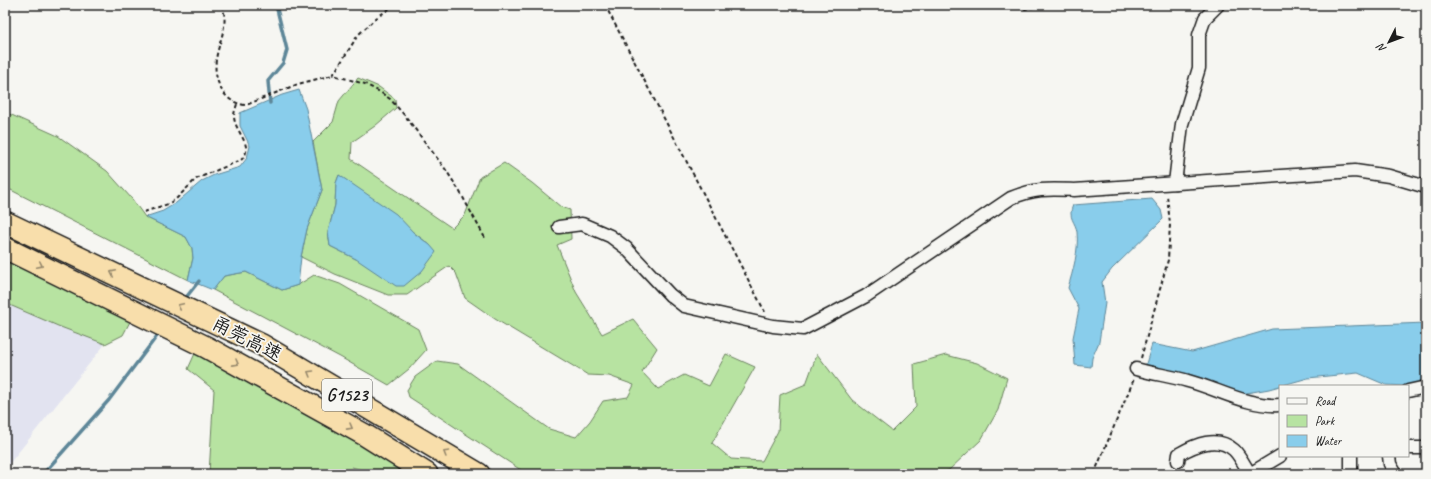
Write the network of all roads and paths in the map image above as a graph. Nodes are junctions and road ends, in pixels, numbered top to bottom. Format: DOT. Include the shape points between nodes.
graph roads {
  1 [pos="222,5"];
  2 [pos="395,5"];
  3 [pos="605,5"];
  4 [pos="1018,5"];
  5 [pos="1043,5"];
  6 [pos="1218,5"];
  7 [pos="333,75"];
  8 [pos="237,104"];
  9 [pos="1172,183"];
  10 [pos="1426,187"];
  11 [pos="144,212"];
  12 [pos="5,222"];
  13 [pos="559,227"];
  14 [pos="485,238"];
  15 [pos="5,248"];
  16 [pos="772,326"];
  17 [pos="1137,370"];
  18 [pos="1426,387"];
  19 [pos="1409,391"];
  20 [pos="1279,405"];
  21 [pos="1409,448"];
  22 [pos="1426,448"];
  23 [pos="1279,457"];
  24 [pos="1351,457"];
  25 [pos="1390,457"];
  26 [pos="1178,461"];
  27 [pos="1351,470"];
  28 [pos="427,474"];
  29 [pos="479,474"];
  30 [pos="1094,474"];
  31 [pos="1396,474"];
  1 -- 8 [label="path" via="225,14 224,28 215,66 218,82 224,94"];
  2 -- 7 [label="path" via="358,35"];
  3 -- 16 [label="path"];
  4 -- 5 [label="path" via="1025,9"];
  6 -- 9 [label="street" via="1206,18 1199,36 1199,68 1182,124"];
  7 -- 8 [label="path" via="298,84 246,105"];
  7 -- 14 [label="path" via="365,84 390,99 446,170"];
  8 -- 11 [label="path" via="235,123 246,144 245,156 196,179 168,204"];
  9 -- 10 [label="street" via="1355,171 1389,176"];
  9 -- 16 [label="street" via="1027,191 1011,198 866,296 803,329"];
  9 -- 17 [label="path" via="1167,197 1170,224 1168,260"];
  29 -- 12 [label="highway, 甬莞高速 / G1523, one-way" via="262,344"];
  13 -- 16 [label="street" via="582,224 610,236 626,248 670,295 684,306"];
  15 -- 28 [label="highway, 甬莞高速 / G1523, one-way" via="202,345 365,435"];
  17 -- 20 [label="street" via="1189,381 1268,406"];
  17 -- 30 [label="path"];
  18 -- 19 [label="street"];
  21 -- 22 [label="street"];
  23 -- 26 [label="street" via="1250,474 1234,451 1216,442 1191,447 1179,454"];
  24 -- 27 [label="street"];
  25 -- 31 [label="street" via="1390,464"];
}
